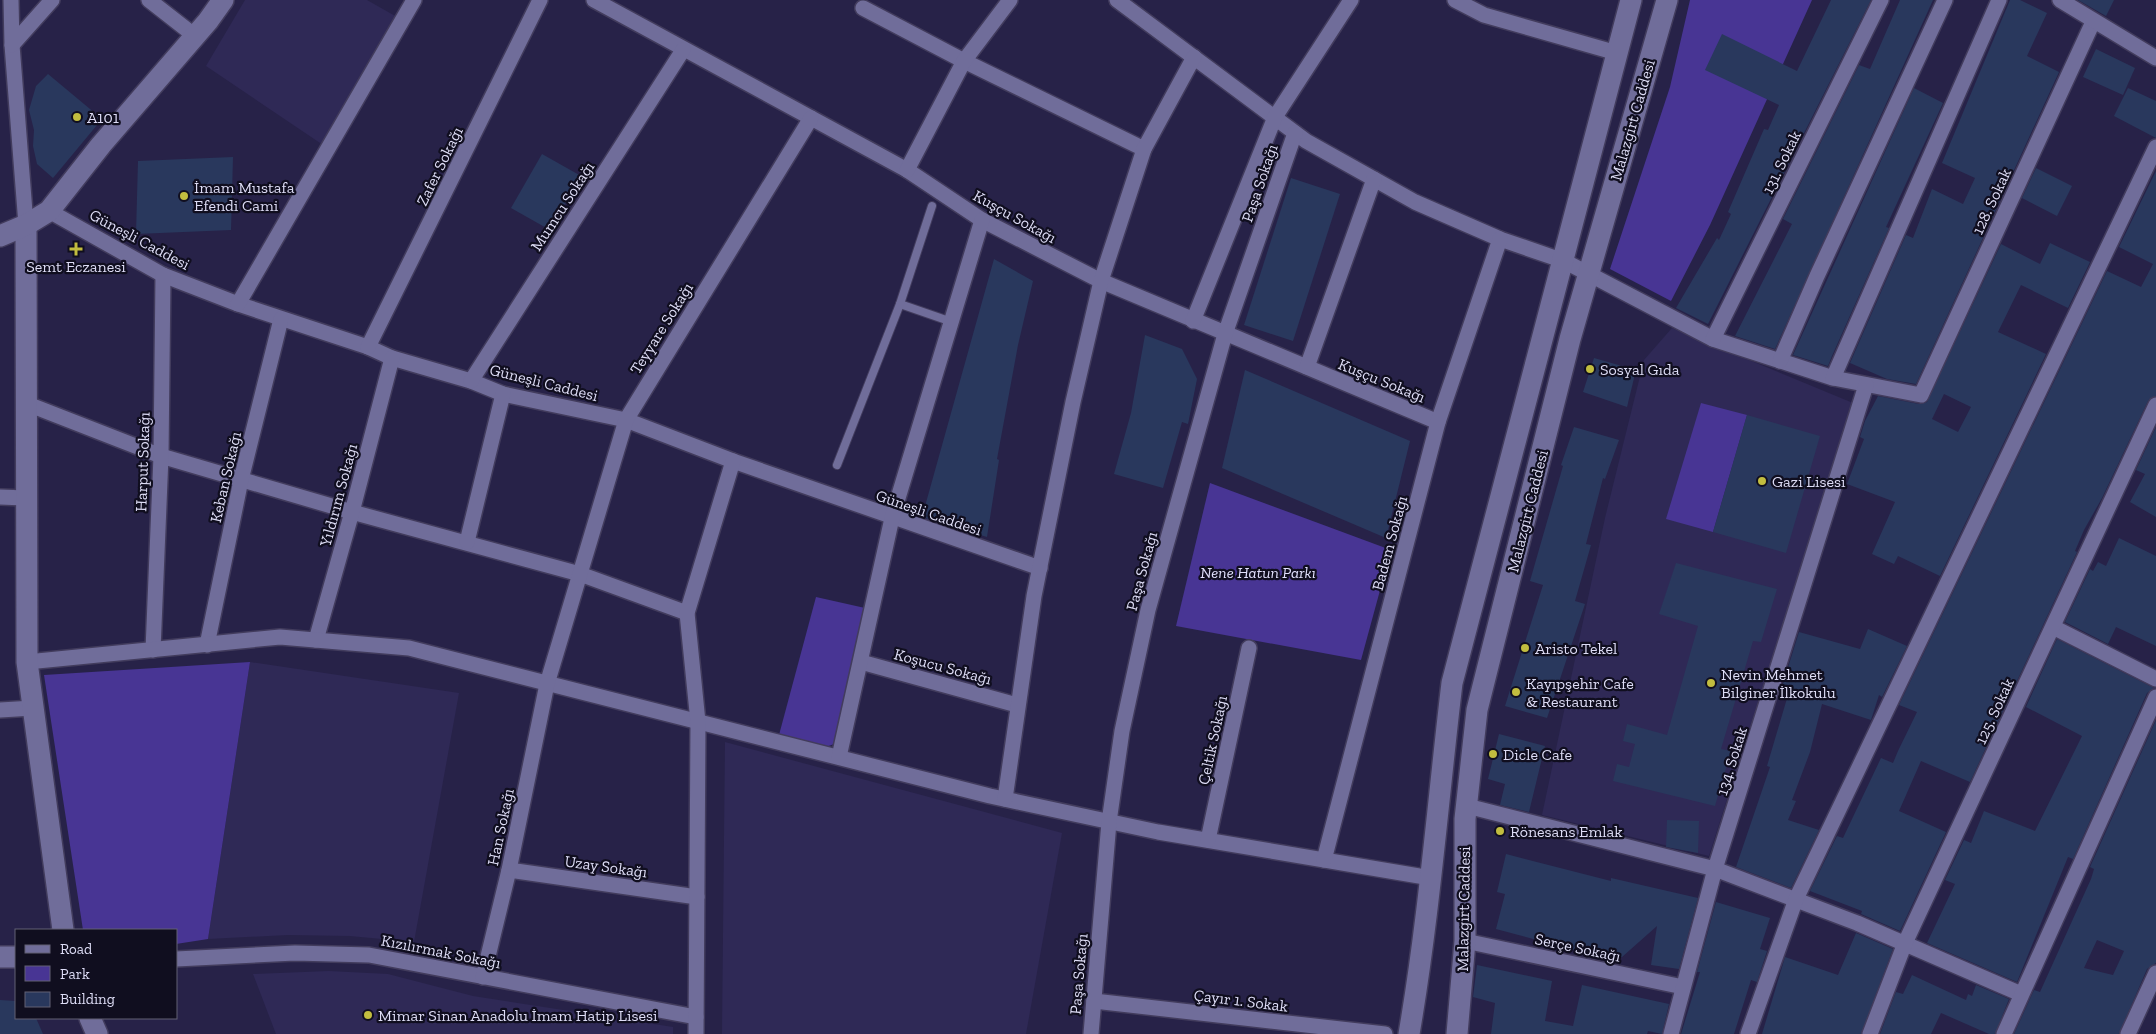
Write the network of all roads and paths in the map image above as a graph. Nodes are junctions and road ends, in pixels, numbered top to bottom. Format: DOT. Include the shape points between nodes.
graph roads {
  1 [pos="12,0"];
  2 [pos="52,0"];
  3 [pos="149,0"];
  4 [pos="223,0"];
  5 [pos="414,0"];
  6 [pos="540,0"];
  7 [pos="594,0"];
  8 [pos="1010,0"];
  9 [pos="1117,0"];
  10 [pos="1351,0"];
  11 [pos="1455,0"];
  12 [pos="1631,0"];
  13 [pos="1667,0"];
  14 [pos="1881,0"];
  15 [pos="1945,0"];
  16 [pos="1999,0"];
  17 [pos="2061,0"];
  18 [pos="863,8"];
  19 [pos="2093,22"];
  20 [pos="195,36"];
  21 [pos="12,45"];
  22 [pos="682,50"];
  23 [pos="1617,53"];
  24 [pos="1194,57"];
  25 [pos="2156,58"];
  26 [pos="964,61"];
  27 [pos="1275,117"];
  28 [pos="811,118"];
  29 [pos="1295,133"];
  30 [pos="2156,147"];
  31 [pos="1144,149"];
  32 [pos="907,170"];
  33 [pos="1374,179"];
  34 [pos="932,206"];
  35 [pos="49,210"];
  36 [pos="982,220"];
  37 [pos="26,225"];
  38 [pos="0,236"];
  39 [pos="1500,239"];
  40 [pos="1564,261"];
  41 [pos="1589,273"];
  42 [pos="163,275"];
  43 [pos="1101,281"];
  44 [pos="238,304"];
  45 [pos="900,304"];
  46 [pos="281,319"];
  47 [pos="1193,321"];
  48 [pos="952,322"];
  49 [pos="1225,334"];
  50 [pos="1713,339"];
  51 [pos="368,347"];
  52 [pos="392,358"];
  53 [pos="1780,361"];
  54 [pos="1307,367"];
  55 [pos="1834,378"];
  56 [pos="471,381"];
  57 [pos="1866,385"];
  58 [pos="503,394"];
  59 [pos="25,403"];
  60 [pos="2156,405"];
  61 [pos="626,420"];
  62 [pos="1438,422"];
  63 [pos="161,456"];
  64 [pos="733,461"];
  65 [pos="837,465"];
  66 [pos="241,480"];
  67 [pos="0,497"];
  68 [pos="25,498"];
  69 [pos="352,512"];
  70 [pos="892,518"];
  71 [pos="467,542"];
  72 [pos="1040,568"];
  73 [pos="580,574"];
  74 [pos="687,612"];
  75 [pos="2052,627"];
  76 [pos="316,640"];
  77 [pos="207,644"];
  78 [pos="1249,648"];
  79 [pos="153,650"];
  80 [pos="27,662"];
  81 [pos="861,662"];
  82 [pos="2156,680"];
  83 [pos="547,684"];
  84 [pos="2156,697"];
  85 [pos="1017,705"];
  86 [pos="33,708"];
  87 [pos="0,710"];
  88 [pos="698,722"];
  89 [pos="839,757"];
  90 [pos="1005,799"];
  91 [pos="1466,806"];
  92 [pos="1109,822"];
  93 [pos="1208,840"];
  94 [pos="1324,860"];
  95 [pos="1715,869"];
  96 [pos="509,870"];
  97 [pos="1431,878"];
  98 [pos="697,897"];
  99 [pos="1796,899"];
  100 [pos="63,929"];
  101 [pos="1466,941"];
  102 [pos="1904,943"];
  103 [pos="0,957"];
  104 [pos="15,957"];
  105 [pos="178,959"];
  106 [pos="2156,974"];
  107 [pos="483,977"];
  108 [pos="1683,987"];
  109 [pos="2020,994"];
  110 [pos="1094,1001"];
  111 [pos="696,1017"];
  112 [pos="90,1019"];
  113 [pos="96,1034"];
  114 [pos="696,1034"];
  115 [pos="1091,1034"];
  116 [pos="1385,1034"];
  117 [pos="1409,1034"];
  118 [pos="1457,1034"];
  119 [pos="1671,1034"];
  120 [pos="1748,1034"];
  121 [pos="1870,1034"];
  122 [pos="2004,1034"];
  123 [pos="2128,1034"];
  1 -- 21 [label="street"];
  2 -- 21 [label="street"];
  3 -- 20 [label="street"];
  4 -- 20 [label="main road"];
  5 -- 44 [label="street"];
  6 -- 51 [label="street, Zafer Sokağı"];
  7 -- 22 [label="street, Kuşçu Sokağı"];
  8 -- 26 [label="street"];
  9 -- 24 [label="street"];
  10 -- 27 [label="street, Paşa Sokağı"];
  11 -- 23 [label="street" via="1484,15"];
  12 -- 23 [label="main road, Malazgirt Caddesi"];
  13 -- 41 [label="main road, Malazgirt Caddesi"];
  14 -- 50 [label="street, 131. Sokak"];
  15 -- 53 [label="street"];
  16 -- 55 [label="street"];
  17 -- 19 [label="street"];
  18 -- 26 [label="street"];
  19 -- 25 [label="street"];
  19 -- 57 [label="street, 128. Sokak" via="1921,395"];
  20 -- 35 [label="main road"];
  21 -- 37 [label="street"];
  22 -- 28 [label="street, Kuşçu Sokağı"];
  22 -- 56 [label="street, Mumcu Sokağı"];
  23 -- 40 [label="main road, Malazgirt Caddesi"];
  24 -- 27 [label="street"];
  24 -- 31 [label="street"];
  26 -- 31 [label="street"];
  26 -- 32 [label="street"];
  27 -- 29 [label="street"];
  27 -- 47 [label="street, Paşa Sokağı"];
  28 -- 32 [label="street, Kuşçu Sokağı"];
  28 -- 61 [label="street, Teyyare Sokağı"];
  29 -- 33 [label="street"];
  29 -- 49 [label="street, Paşa Sokağı"];
  30 -- 99 [label="street"];
  31 -- 43 [label="street"];
  32 -- 36 [label="street, Kuşçu Sokağı"];
  33 -- 39 [label="street" via="1415,202"];
  33 -- 54 [label="street"];
  34 -- 45 [label="lane"];
  35 -- 37 [label="main road"];
  35 -- 42 [label="street, Güneşli Caddesi"];
  36 -- 43 [label="street, Kuşçu Sokağı"];
  36 -- 48 [label="street"];
  37 -- 38 [label="main road"];
  37 -- 59 [label="main road"];
  39 -- 40 [label="street"];
  39 -- 62 [label="street, Badem Sokağı"];
  40 -- 41 [label="street"];
  40 -- 97 [label="main road, Malazgirt Caddesi" via="1452,683"];
  41 -- 50 [label="street"];
  41 -- 91 [label="main road, Malazgirt Caddesi" via="1477,710"];
  42 -- 44 [label="street, Güneşli Caddesi"];
  42 -- 63 [label="street, Harput Sokağı"];
  43 -- 47 [label="street, Kuşçu Sokağı"];
  43 -- 72 [label="street"];
  44 -- 46 [label="street, Güneşli Caddesi"];
  45 -- 48 [label="lane"];
  45 -- 65 [label="lane"];
  46 -- 51 [label="street, Güneşli Caddesi"];
  46 -- 66 [label="street, Keban Sokağı"];
  47 -- 49 [label="street, Kuşçu Sokağı"];
  48 -- 70 [label="street"];
  49 -- 54 [label="street, Kuşçu Sokağı"];
  49 -- 92 [label="street, Paşa Sokağı" via="1148,610 1122,731"];
  50 -- 53 [label="street"];
  51 -- 52 [label="street, Güneşli Caddesi"];
  52 -- 56 [label="street, Güneşli Caddesi"];
  52 -- 69 [label="street, Yıldırım Sokağı"];
  53 -- 55 [label="street"];
  54 -- 62 [label="street, Kuşçu Sokağı"];
  55 -- 57 [label="street"];
  56 -- 58 [label="street, Güneşli Caddesi"];
  57 -- 95 [label="street, 134. Sokak"];
  58 -- 61 [label="street, Güneşli Caddesi"];
  58 -- 71 [label="street"];
  59 -- 63 [label="street"];
  59 -- 68 [label="main road"];
  60 -- 75 [label="street, 125. Sokak"];
  61 -- 64 [label="street, Güneşli Caddesi"];
  61 -- 73 [label="street, Teyyare Sokağı"];
  62 -- 94 [label="street, Badem Sokağı"];
  63 -- 66 [label="street"];
  63 -- 79 [label="street, Harput Sokağı"];
  64 -- 70 [label="street, Güneşli Caddesi"];
  64 -- 74 [label="street"];
  66 -- 69 [label="street"];
  66 -- 77 [label="street, Keban Sokağı"];
  67 -- 68 [label="street"];
  68 -- 80 [label="main road"];
  69 -- 71 [label="street"];
  69 -- 76 [label="street, Yıldırım Sokağı"];
  70 -- 72 [label="street, Güneşli Caddesi"];
  70 -- 81 [label="street"];
  71 -- 73 [label="street"];
  72 -- 85 [label="street"];
  73 -- 74 [label="street"];
  73 -- 83 [label="street, Han Sokağı"];
  74 -- 88 [label="street"];
  75 -- 82 [label="street"];
  75 -- 102 [label="street, 125. Sokak"];
  76 -- 77 [label="street" via="280,638"];
  76 -- 83 [label="street" via="409,648"];
  77 -- 79 [label="street"];
  78 -- 93 [label="street, Çeltik Sokağı"];
  79 -- 80 [label="street"];
  80 -- 86 [label="main road"];
  81 -- 85 [label="street, Koşucu Sokağı"];
  81 -- 89 [label="street"];
  83 -- 88 [label="street"];
  83 -- 96 [label="street, Han Sokağı"];
  84 -- 109 [label="street"];
  85 -- 90 [label="street"];
  86 -- 87 [label="street"];
  86 -- 100 [label="main road"];
  88 -- 89 [label="street"];
  88 -- 98 [label="street"];
  89 -- 90 [label="street"];
  90 -- 92 [label="street"];
  91 -- 95 [label="street"];
  91 -- 101 [label="main road, Malazgirt Caddesi"];
  92 -- 93 [label="street"];
  92 -- 110 [label="street, Paşa Sokağı"];
  93 -- 94 [label="street"];
  94 -- 97 [label="street"];
  95 -- 99 [label="street"];
  95 -- 108 [label="street, 134. Sokak"];
  96 -- 98 [label="street, Uzay Sokağı"];
  96 -- 107 [label="street, Han Sokağı"];
  97 -- 117 [label="main road, Malazgirt Caddesi"];
  98 -- 111 [label="street"];
  99 -- 102 [label="street"];
  99 -- 120 [label="street"];
  101 -- 108 [label="street, Serçe Sokağı"];
  101 -- 118 [label="main road, Malazgirt Caddesi"];
  102 -- 109 [label="street"];
  102 -- 121 [label="street, 125. Sokak"];
  103 -- 104 [label="main road"];
  105 -- 107 [label="street, Kızılırmak Sokağı" via="295,953 368,955"];
  106 -- 123 [label="street"];
  107 -- 111 [label="street, Kızılırmak Sokağı"];
  108 -- 119 [label="street, 134. Sokak"];
  109 -- 122 [label="street"];
  110 -- 115 [label="street, Paşa Sokağı"];
  110 -- 116 [label="street, Çayır 1. Sokak"];
  111 -- 114 [label="street"];
  112 -- 113 [label="main road"];
}
